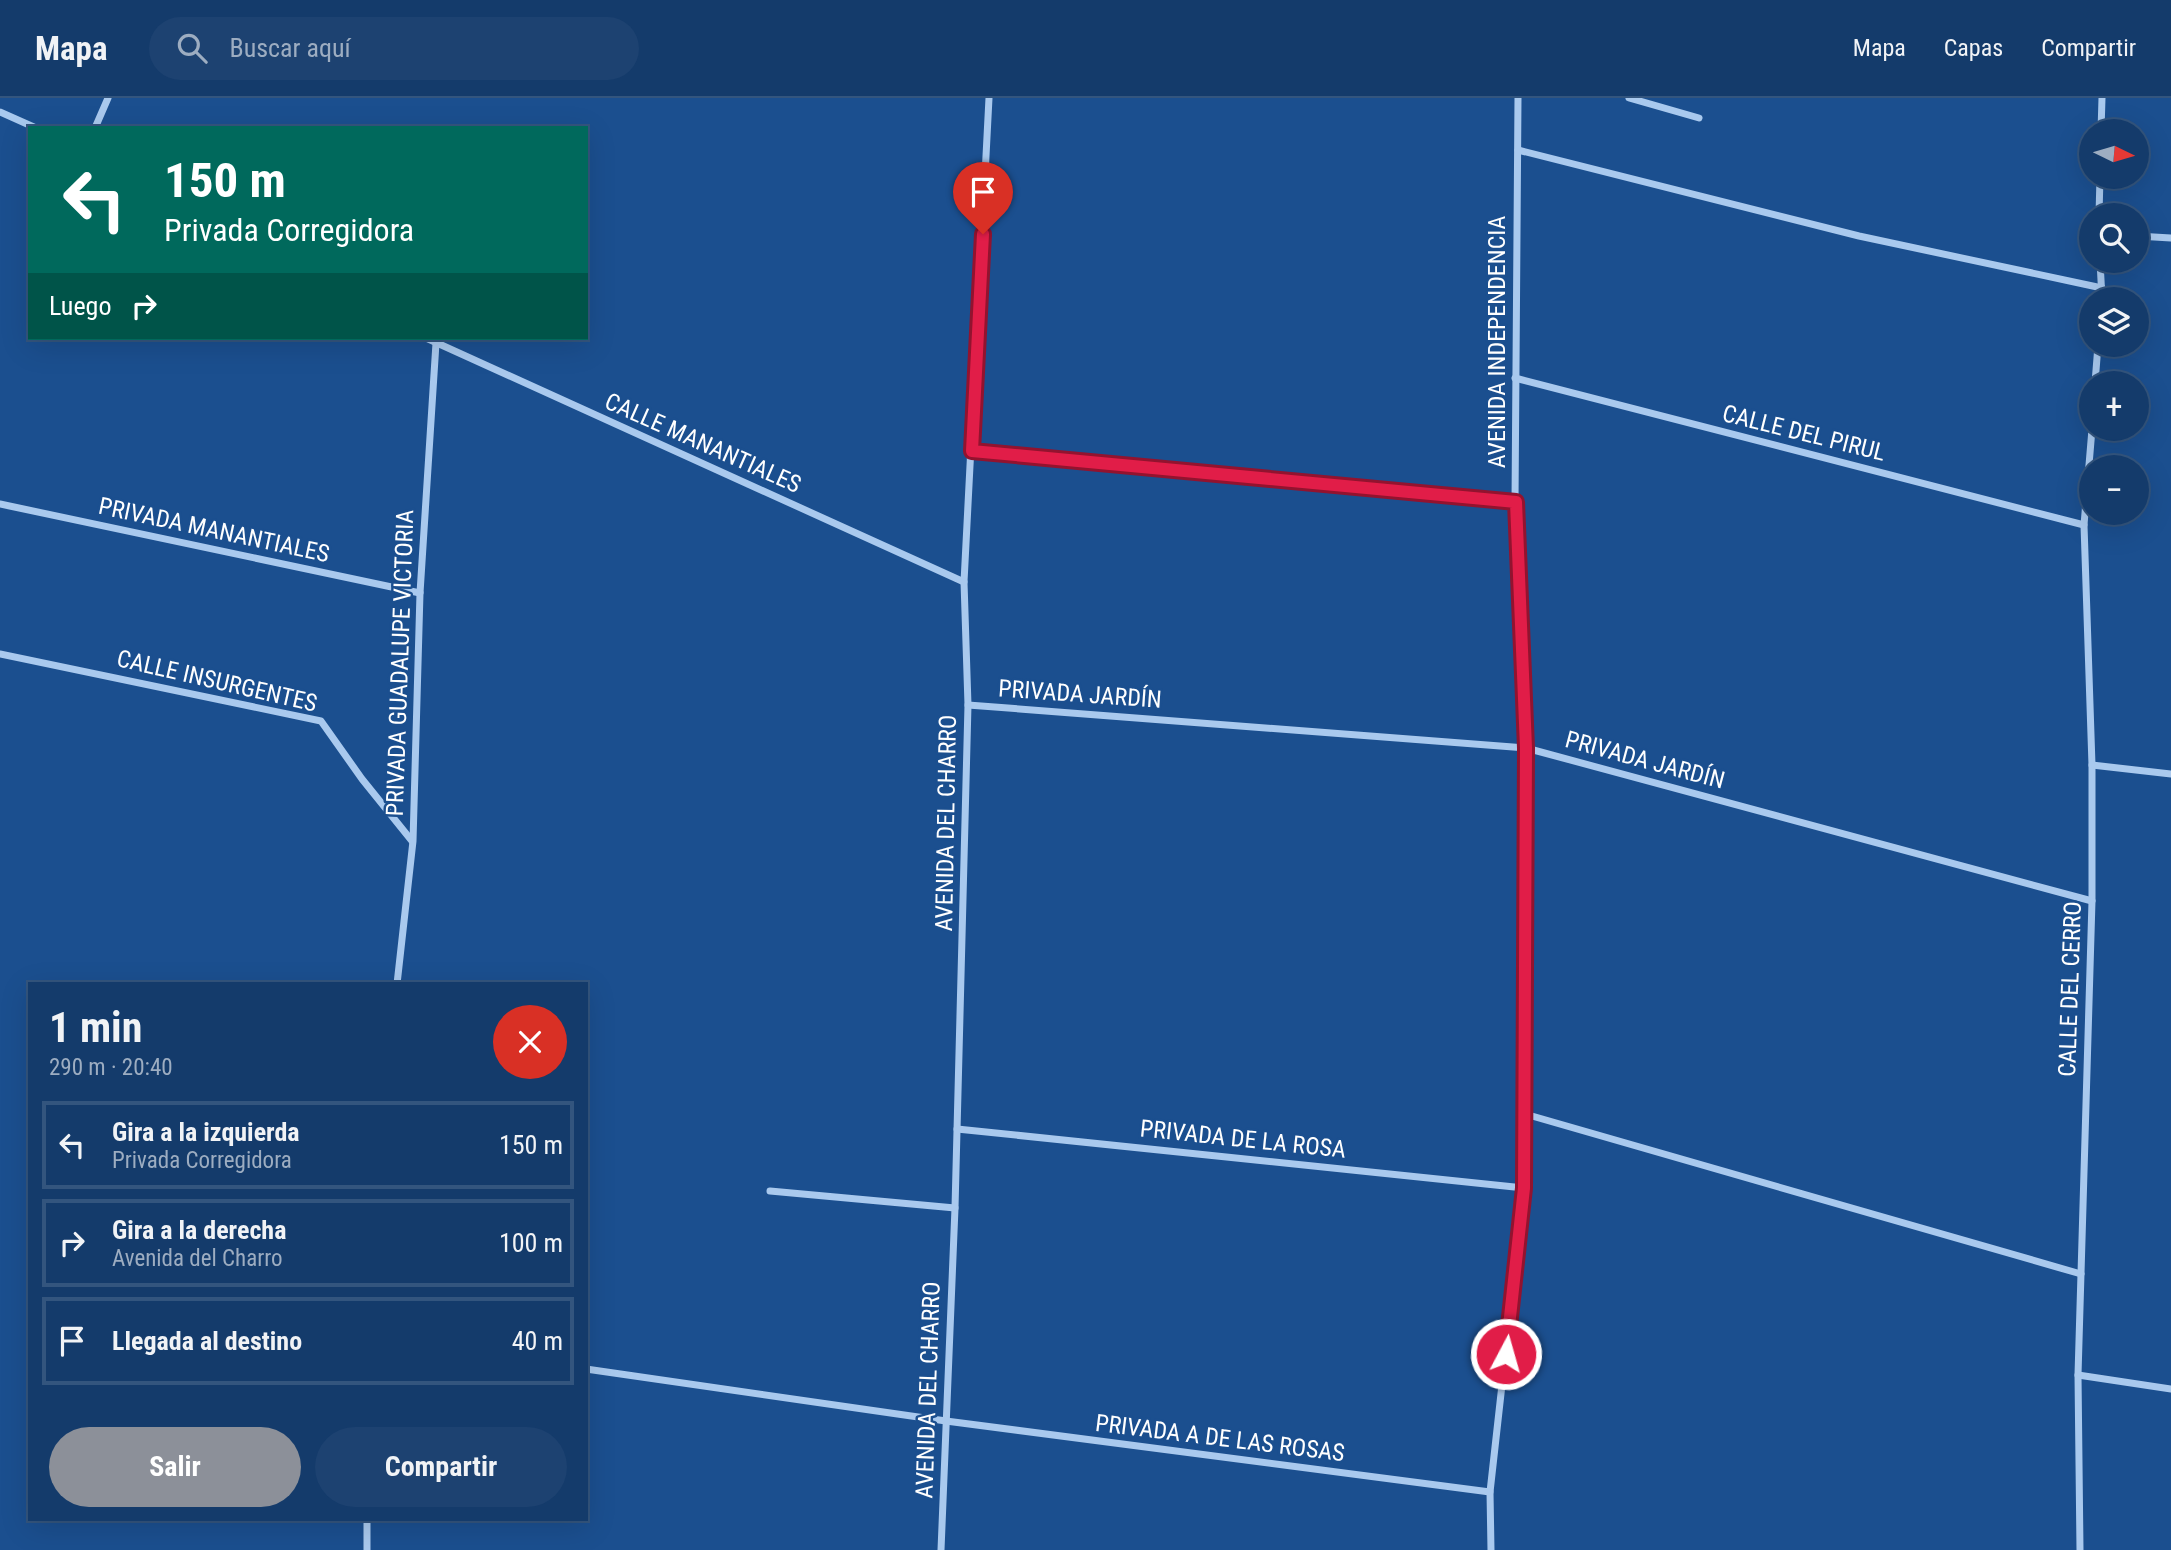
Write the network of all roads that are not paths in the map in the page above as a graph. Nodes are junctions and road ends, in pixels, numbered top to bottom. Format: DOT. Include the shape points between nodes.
graph roads {
  1 [pos="108,98"];
  2 [pos="989,98"];
  3 [pos="1518,98"];
  4 [pos="1629,98"];
  5 [pos="2102,98"];
  6 [pos="0,112"];
  7 [pos="1699,118"];
  8 [pos="2101,119"];
  9 [pos="32,126"];
  10 [pos="96,126"];
  11 [pos="1518,150"];
  12 [pos="2149,237"];
  13 [pos="2171,238"];
  14 [pos="2097,287"];
  15 [pos="429,340"];
  16 [pos="436,344"];
  17 [pos="1515,378"];
  18 [pos="972,451"];
  19 [pos="1516,502"];
  20 [pos="0,504"];
  21 [pos="2079,524"];
  22 [pos="2084,525"];
  23 [pos="964,582"];
  24 [pos="420,593"];
  25 [pos="0,654"];
  26 [pos="968,705"];
  27 [pos="1526,748"];
  28 [pos="2092,765"];
  29 [pos="2171,774"];
  30 [pos="413,841"];
  31 [pos="2092,901"];
  32 [pos="397,982"];
  33 [pos="1525,1114"];
  34 [pos="957,1129"];
  35 [pos="1524,1188"];
  36 [pos="771,1191"];
  37 [pos="955,1208"];
  38 [pos="2081,1274"];
  39 [pos="588,1369"];
  40 [pos="2078,1375"];
  41 [pos="2171,1389"];
  42 [pos="946,1421"];
  43 [pos="1490,1492"];
  44 [pos="367,1521"];
  45 [pos="367,1550"];
  46 [pos="941,1550"];
  47 [pos="1491,1550"];
  48 [pos="2080,1550"];
  1 -- 10 [label="street"];
  2 -- 18 [label="street, AVENIDA DEL CHARRO"];
  3 -- 11 [label="street, AVENIDA INDEPENDENCIA"];
  4 -- 7 [label="street"];
  5 -- 8 [label="street"];
  6 -- 9 [label="street"];
  11 -- 14 [label="street" via="1859,236"];
  11 -- 17 [label="street, AVENIDA INDEPENDENCIA"];
  12 -- 13 [label="street"];
  15 -- 16 [label="street, CALLE MANANTIALES"];
  16 -- 23 [label="street, CALLE MANANTIALES"];
  16 -- 24 [label="street, PRIVADA GUADALUPE VICTORIA"];
  17 -- 19 [label="street, AVENIDA INDEPENDENCIA"];
  17 -- 21 [label="street, CALLE DEL PIRUL"];
  18 -- 19 [label="street"];
  18 -- 23 [label="street, AVENIDA DEL CHARRO"];
  19 -- 27 [label="street, AVENIDA INDEPENDENCIA"];
  20 -- 24 [label="street, PRIVADA MANANTIALES"];
  22 -- 28 [label="street, CALLE DEL CERRO"];
  23 -- 26 [label="street, AVENIDA DEL CHARRO"];
  24 -- 30 [label="street, PRIVADA GUADALUPE VICTORIA"];
  25 -- 30 [label="street, CALLE INSURGENTES" via="321,721"];
  26 -- 27 [label="street, PRIVADA JARDÍN"];
  26 -- 34 [label="street, AVENIDA DEL CHARRO"];
  27 -- 31 [label="street, PRIVADA JARDÍN"];
  27 -- 33 [label="street, AVENIDA INDEPENDENCIA"];
  28 -- 29 [label="street"];
  28 -- 31 [label="street, CALLE DEL CERRO"];
  30 -- 32 [label="street, PRIVADA GUADALUPE VICTORIA"];
  31 -- 38 [label="street, CALLE DEL CERRO"];
  33 -- 35 [label="street, AVENIDA INDEPENDENCIA"];
  33 -- 38 [label="street"];
  34 -- 35 [label="street, PRIVADA DE LA ROSA"];
  34 -- 37 [label="street, AVENIDA DEL CHARRO"];
  35 -- 43 [label="street, AVENIDA INDEPENDENCIA"];
  36 -- 37 [label="street"];
  37 -- 42 [label="street, AVENIDA DEL CHARRO"];
  38 -- 40 [label="street, CALLE DEL CERRO"];
  39 -- 42 [label="street, PRIVADA A DE LAS ROSAS"];
  40 -- 41 [label="street"];
  40 -- 48 [label="street, CALLE DEL CERRO"];
  42 -- 43 [label="street, PRIVADA A DE LAS ROSAS"];
  42 -- 46 [label="street, AVENIDA DEL CHARRO"];
  43 -- 47 [label="street, AVENIDA INDEPENDENCIA"];
  44 -- 45 [label="street"];
}
